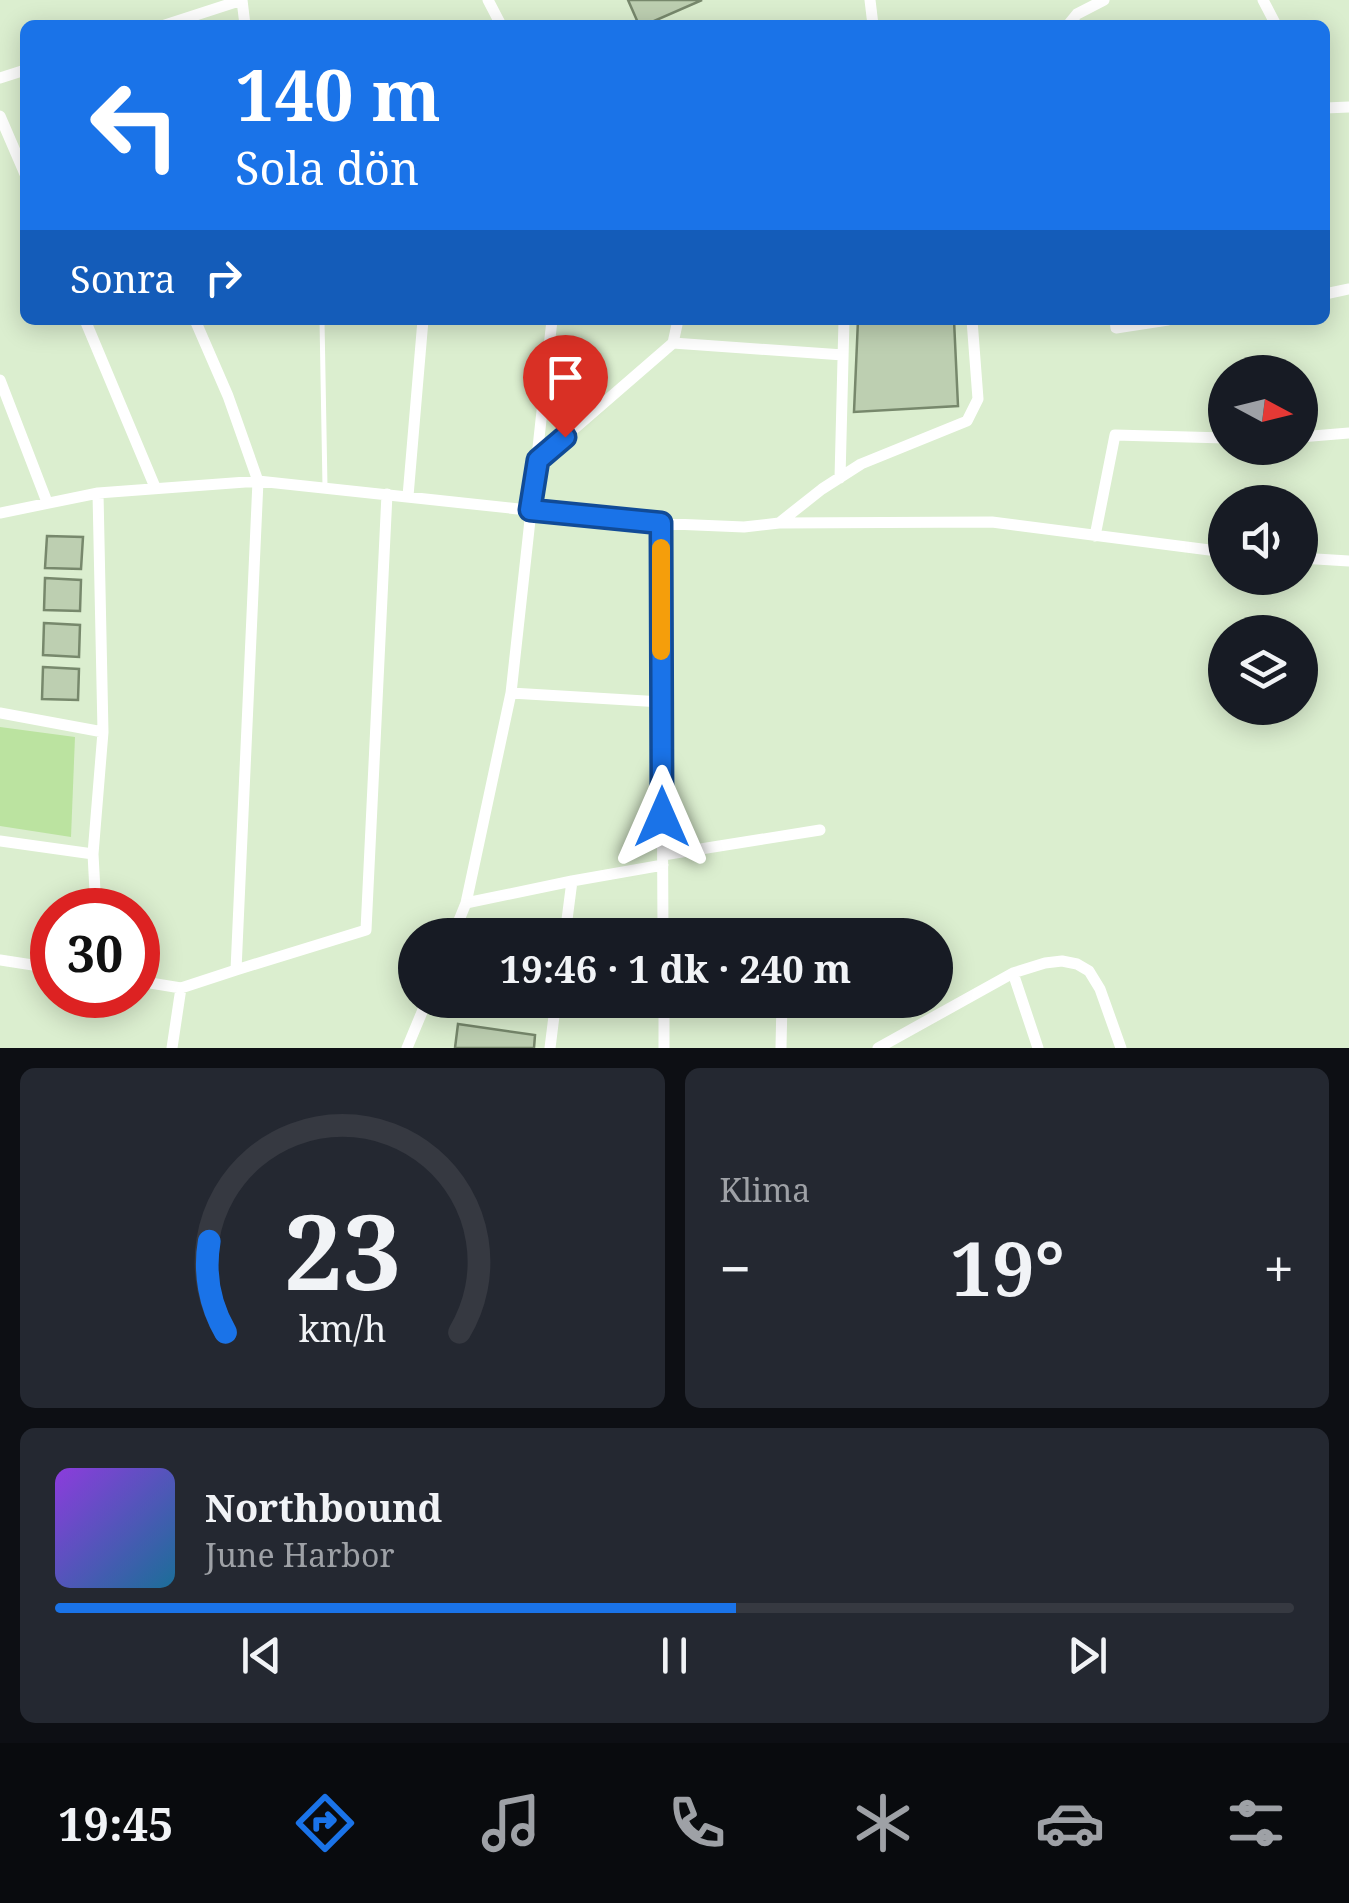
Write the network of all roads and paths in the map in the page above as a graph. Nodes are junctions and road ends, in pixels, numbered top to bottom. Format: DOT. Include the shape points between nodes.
graph roads {
  1 [pos="242,0"];
  2 [pos="1104,0"];
  3 [pos="180,20"];
  4 [pos="1072,20"];
  5 [pos="0,116"];
  6 [pos="20,162"];
  7 [pos="87,325"];
  8 [pos="196,325"];
  9 [pos="322,325"];
  10 [pos="422,325"];
  11 [pos="552,325"];
  12 [pos="677,325"];
  13 [pos="844,325"];
  14 [pos="972,325"];
  15 [pos="672,342"];
  16 [pos="843,355"];
  17 [pos="0,380"];
  18 [pos="1349,434"];
  19 [pos="1318,436"];
  20 [pos="1208,438"];
  21 [pos="538,460"];
  22 [pos="840,478"];
  23 [pos="258,482"];
  24 [pos="154,487"];
  25 [pos="325,488"];
  26 [pos="98,492"];
  27 [pos="387,494"];
  28 [pos="408,496"];
  29 [pos="47,502"];
  30 [pos="530,510"];
  31 [pos="0,513"];
  32 [pos="661,523"];
  33 [pos="779,523"];
  34 [pos="1095,536"];
  35 [pos="1208,550"];
  36 [pos="1318,559"];
  37 [pos="1349,561"];
  38 [pos="511,692"];
  39 [pos="662,702"];
  40 [pos="0,713"];
  41 [pos="102,732"];
  42 [pos="820,830"];
  43 [pos="0,841"];
  44 [pos="93,854"];
  45 [pos="663,860"];
  46 [pos="572,881"];
  47 [pos="95,888"];
  48 [pos="466,903"];
  49 [pos="460,918"];
  50 [pos="567,918"];
  51 [pos="663,918"];
  52 [pos="0,960"];
  53 [pos="30,965"];
  54 [pos="236,970"];
  55 [pos="1013,974"];
  56 [pos="160,985"];
  57 [pos="181,988"];
  58 [pos="420,1018"];
  59 [pos="554,1018"];
  60 [pos="664,1018"];
  61 [pos="782,1018"];
  62 [pos="172,1048"];
  63 [pos="407,1048"];
  64 [pos="550,1048"];
  65 [pos="664,1048"];
  66 [pos="781,1048"];
  67 [pos="878,1048"];
  68 [pos="1038,1048"];
  69 [pos="1121,1048"];
  1 -- 3 [label="street"];
  2 -- 4 [label="street"];
  5 -- 6 [label="street"];
  7 -- 24 [label="street"];
  8 -- 23 [label="street"];
  9 -- 25 [label="lane"];
  10 -- 28 [label="street"];
  11 -- 21 [label="street"];
  12 -- 15 [label="street"];
  13 -- 16 [label="street"];
  14 -- 22 [label="street" via="978,399 967,421"];
  15 -- 16 [label="street"];
  15 -- 21 [label="street"];
  16 -- 22 [label="street"];
  17 -- 29 [label="street"];
  18 -- 19 [label="street"];
  20 -- 34 [label="street" via="1114,435"];
  21 -- 30 [label="street"];
  22 -- 33 [label="street"];
  23 -- 24 [label="street"];
  23 -- 25 [label="street"];
  23 -- 54 [label="street"];
  24 -- 26 [label="street"];
  25 -- 27 [label="street"];
  26 -- 29 [label="street"];
  26 -- 41 [label="street"];
  27 -- 28 [label="street"];
  27 -- 54 [label="street" via="366,930"];
  28 -- 30 [label="street"];
  29 -- 31 [label="street"];
  30 -- 32 [label="street"];
  30 -- 38 [label="street"];
  32 -- 33 [label="street"];
  32 -- 39 [label="street"];
  33 -- 34 [label="street" via="992,522"];
  34 -- 35 [label="street"];
  36 -- 37 [label="street"];
  38 -- 39 [label="street"];
  38 -- 48 [label="street"];
  39 -- 45 [label="street"];
  40 -- 41 [label="street"];
  41 -- 44 [label="street"];
  42 -- 45 [label="street"];
  43 -- 44 [label="street"];
  44 -- 47 [label="street"];
  45 -- 46 [label="street"];
  45 -- 51 [label="street"];
  46 -- 48 [label="street"];
  46 -- 50 [label="street"];
  48 -- 49 [label="street"];
  52 -- 53 [label="street"];
  54 -- 57 [label="street"];
  55 -- 67 [label="street"];
  55 -- 68 [label="street"];
  55 -- 69 [label="street" via="1054,961 1089,971"];
  56 -- 57 [label="street"];
  57 -- 62 [label="street"];
  58 -- 63 [label="street"];
  59 -- 64 [label="street"];
  60 -- 65 [label="street"];
  61 -- 66 [label="street"];
}
